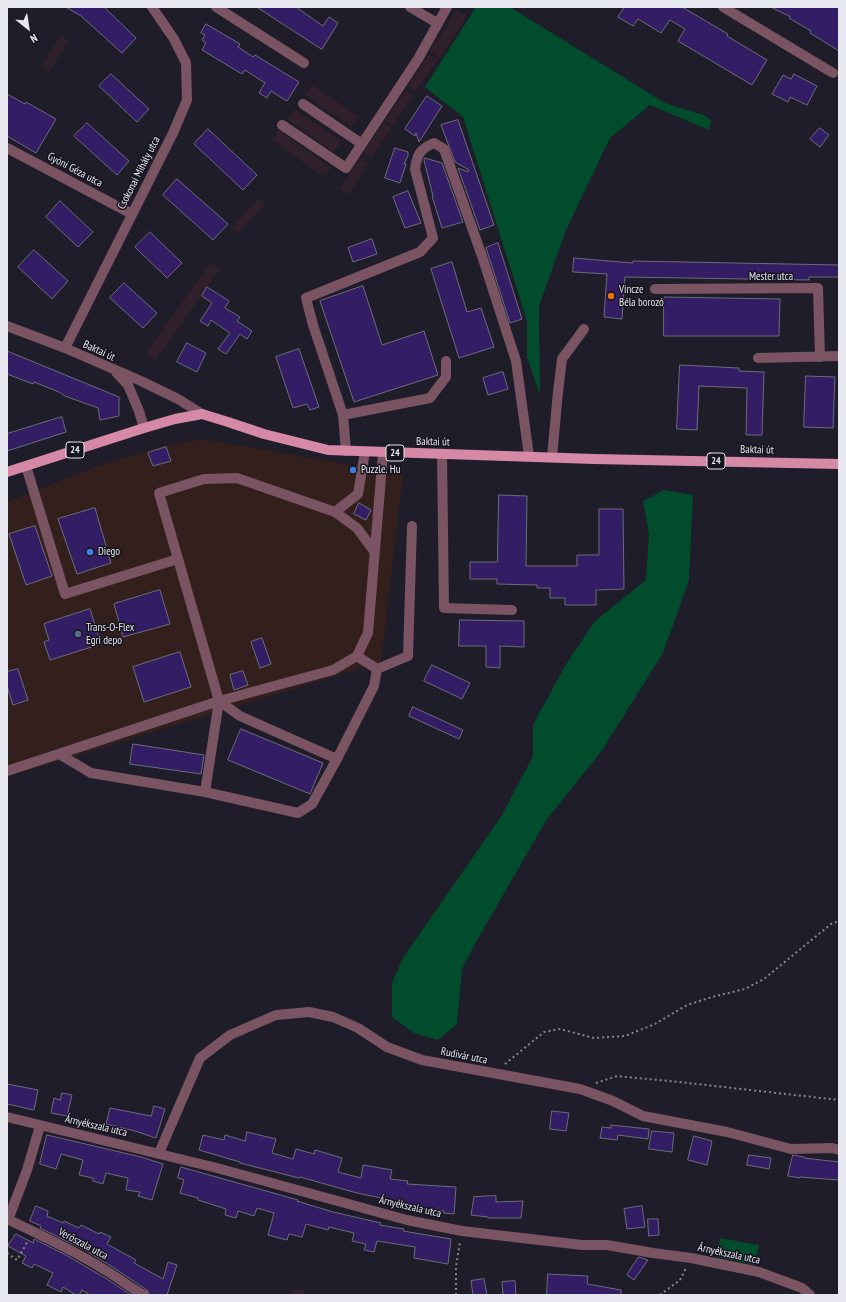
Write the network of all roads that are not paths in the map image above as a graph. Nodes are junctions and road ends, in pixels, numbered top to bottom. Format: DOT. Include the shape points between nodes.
graph roads {
  1 [pos="152,7"];
  2 [pos="216,7"];
  3 [pos="410,7"];
  4 [pos="447,7"];
  5 [pos="723,7"];
  6 [pos="437,23"];
  7 [pos="304,63"];
  8 [pos="833,73"];
  9 [pos="303,104"];
  10 [pos="282,125"];
  11 [pos="362,144"];
  12 [pos="7,148"];
  13 [pos="132,214"];
  14 [pos="655,289"];
  15 [pos="7,326"];
  16 [pos="584,329"];
  17 [pos="65,348"];
  18 [pos="839,356"];
  19 [pos="820,357"];
  20 [pos="758,358"];
  21 [pos="446,361"];
  22 [pos="113,370"];
  23 [pos="202,414"];
  24 [pos="343,415"];
  25 [pos="144,428"];
  26 [pos="346,451"];
  27 [pos="365,452"];
  28 [pos="383,453"];
  29 [pos="442,454"];
  30 [pos="529,456"];
  31 [pos="552,458"];
  32 [pos="839,464"];
  33 [pos="26,466"];
  34 [pos="7,472"];
  35 [pos="335,512"];
  36 [pos="412,526"];
  37 [pos="374,551"];
  38 [pos="178,559"];
  39 [pos="512,610"];
  40 [pos="357,656"];
  41 [pos="377,669"];
  42 [pos="220,701"];
  43 [pos="59,754"];
  44 [pos="337,759"];
  45 [pos="7,771"];
  46 [pos="205,792"];
  47 [pos="7,1117"];
  48 [pos="40,1126"];
  49 [pos="839,1150"];
  50 [pos="159,1153"];
  51 [pos="7,1220"];
  52 [pos="144,1295"];
  53 [pos="810,1295"];
  1 -- 13 [label="street, Csokonai Mihály utca" via="174,39 186,63 186,100 173,133"];
  2 -- 7 [label="street"];
  3 -- 6 [label="street"];
  4 -- 6 [label="street"];
  5 -- 8 [label="street"];
  6 -- 11 [label="street" via="418,59"];
  9 -- 11 [label="street"];
  10 -- 11 [label="street" via="346,168"];
  12 -- 13 [label="street, Gyóni Géza utca"];
  13 -- 17 [label="street, Csokonai Mihály utca"];
  14 -- 19 [label="street, Mester utca" via="818,288"];
  15 -- 17 [label="street, Baktai út"];
  16 -- 31 [label="street" via="562,359"];
  17 -- 22 [label="street, Baktai út"];
  18 -- 19 [label="street"];
  19 -- 20 [label="street"];
  21 -- 24 [label="street" via="446,377 430,398"];
  22 -- 23 [label="street" via="172,396"];
  22 -- 25 [label="street, Baktai út" via="128,385"];
  23 -- 25 [label="main road, Baktai út / 24"];
  23 -- 26 [label="main road, Baktai út / 24" via="293,442 328,450"];
  24 -- 26 [label="street"];
  24 -- 30 [label="street" via="306,298 420,252 433,238 415,169 416,158 423,148 434,143 444,149 516,361"];
  25 -- 33 [label="main road, 24"];
  26 -- 27 [label="main road, Baktai út / 24"];
  27 -- 28 [label="main road, Baktai út / 24"];
  27 -- 35 [label="street" via="358,494"];
  28 -- 29 [label="main road, Baktai út / 24"];
  28 -- 37 [label="street"];
  29 -- 30 [label="main road, Baktai út / 24"];
  29 -- 39 [label="street" via="444,608"];
  30 -- 31 [label="main road, Baktai út / 24"];
  31 -- 32 [label="main road, Baktai út / 24"];
  33 -- 34 [label="main road, 24"];
  33 -- 38 [label="street" via="65,594"];
  35 -- 37 [label="street" via="357,528"];
  35 -- 38 [label="street" via="237,478 204,480 159,493"];
  36 -- 41 [label="street" via="408,656"];
  37 -- 40 [label="street" via="368,634"];
  38 -- 42 [label="street"];
  40 -- 41 [label="street"];
  40 -- 42 [label="street" via="333,670"];
  41 -- 44 [label="street" via="374,686"];
  42 -- 43 [label="street"];
  42 -- 44 [label="street" via="240,716"];
  42 -- 46 [label="street"];
  43 -- 45 [label="street"];
  43 -- 46 [label="street" via="91,773"];
  44 -- 46 [label="street" via="312,804 298,813"];
  47 -- 48 [label="street, Árnyékszala utca"];
  48 -- 50 [label="street, Árnyékszala utca"];
  48 -- 51 [label="street" via="27,1170"];
  49 -- 50 [label="street, Rudivár utca" via="791,1150 727,1132 643,1116 580,1089 422,1060 387,1047 358,1028 333,1017 309,1012 276,1015 230,1035 200,1058"];
  50 -- 53 [label="street, Árnyékszala utca" via="407,1220 462,1231 582,1245 607,1245 691,1258 759,1272 802,1288"];
  51 -- 52 [label="street, Verőszala utca" via="106,1270"];
}
